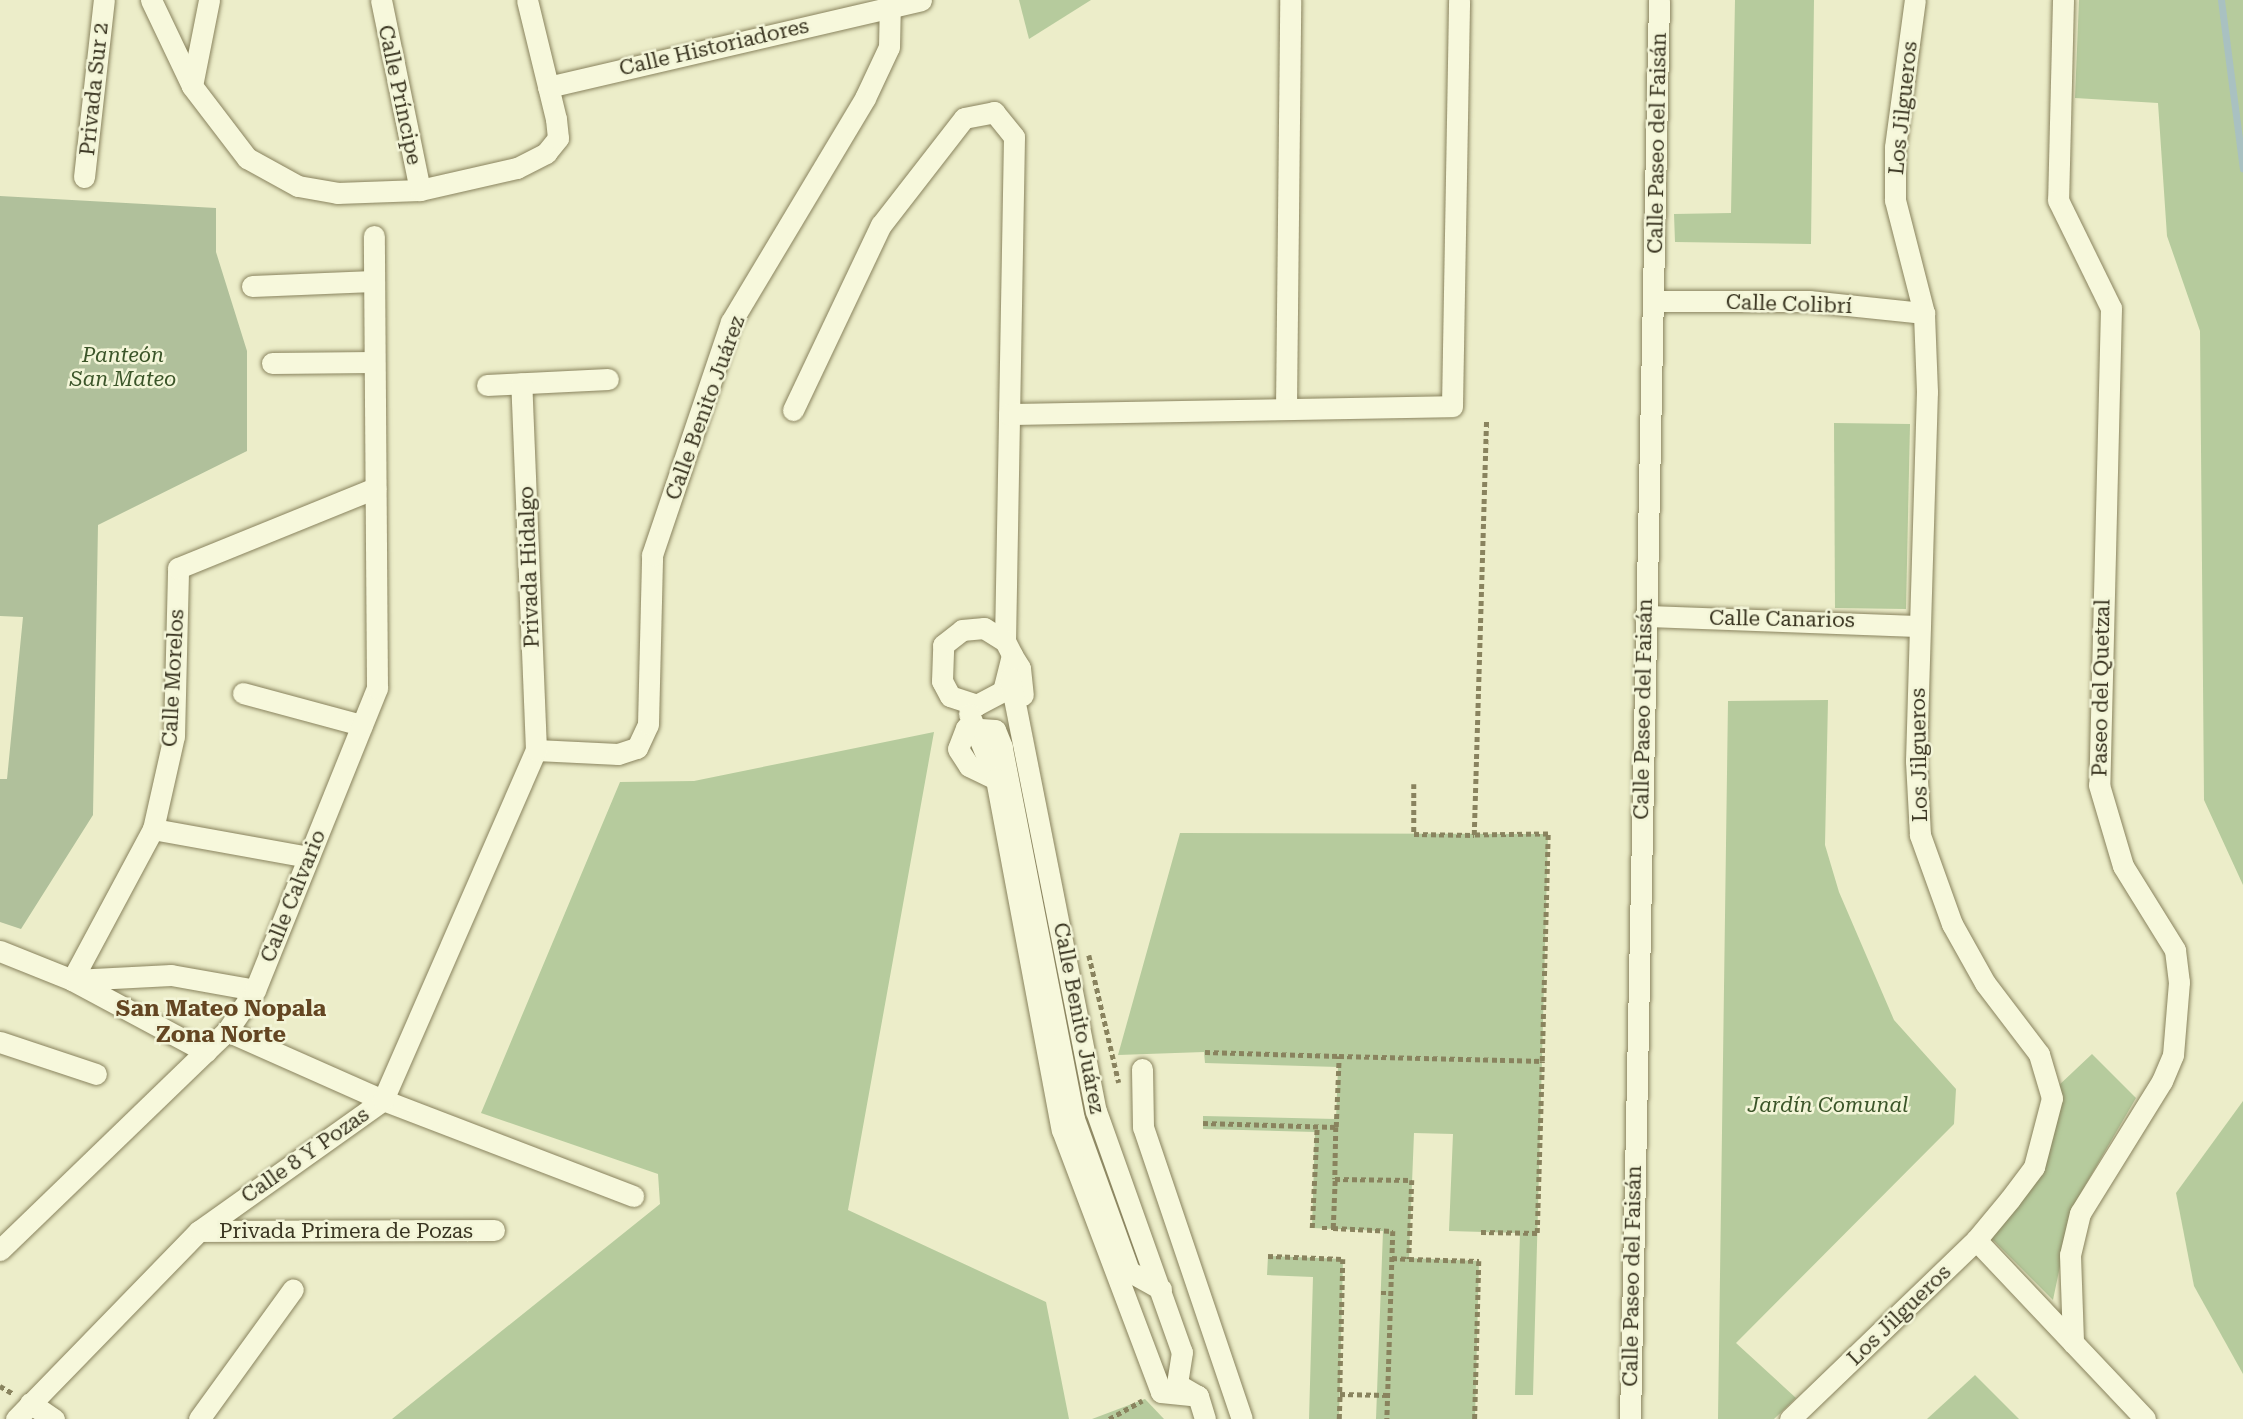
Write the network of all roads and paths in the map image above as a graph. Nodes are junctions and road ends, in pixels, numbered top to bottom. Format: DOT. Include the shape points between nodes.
graph roads {
  1 [pos="104,0"];
  2 [pos="151,0"];
  3 [pos="209,0"];
  4 [pos="381,0"];
  5 [pos="527,0"];
  6 [pos="921,0"];
  7 [pos="1290,0"];
  8 [pos="1459,0"];
  9 [pos="1659,0"];
  10 [pos="1915,0"];
  11 [pos="2063,0"];
  12 [pos="890,3"];
  13 [pos="192,86"];
  14 [pos="548,87"];
  15 [pos="84,177"];
  16 [pos="420,190"];
  17 [pos="374,236"];
  18 [pos="373,281"];
  19 [pos="252,286"];
  20 [pos="1654,301"];
  21 [pos="1924,313"];
  22 [pos="373,362"];
  23 [pos="272,363"];
  24 [pos="608,379"];
  25 [pos="521,383"];
  26 [pos="487,385"];
  27 [pos="1286,408"];
  28 [pos="793,410"];
  29 [pos="1009,414"];
  30 [pos="1486,418"];
  31 [pos="375,488"];
  32 [pos="1645,616"];
  33 [pos="1920,626"];
  34 [pos="1008,648"];
  35 [pos="1007,685"];
  36 [pos="243,693"];
  37 [pos="964,703"];
  38 [pos="362,725"];
  39 [pos="973,726"];
  40 [pos="536,750"];
  41 [pos="1414,784"];
  42 [pos="153,829"];
  43 [pos="1474,835"];
  44 [pos="308,857"];
  45 [pos="1050,871"];
  46 [pos="1088,950"];
  47 [pos="0,951"];
  48 [pos="72,980"];
  49 [pos="255,990"];
  50 [pos="227,1031"];
  51 [pos="0,1042"];
  52 [pos="206,1052"];
  53 [pos="1205,1052"];
  54 [pos="1339,1056"];
  55 [pos="1542,1061"];
  56 [pos="1142,1069"];
  57 [pos="96,1074"];
  58 [pos="1122,1093"];
  59 [pos="383,1100"];
  60 [pos="1203,1123"];
  61 [pos="1317,1126"];
  62 [pos="1336,1127"];
  63 [pos="1335,1179"];
  64 [pos="633,1196"];
  65 [pos="1312,1228"];
  66 [pos="1322,1228"];
  67 [pos="1333,1228"];
  68 [pos="494,1230"];
  69 [pos="198,1231"];
  70 [pos="1481,1232"];
  71 [pos="1976,1240"];
  72 [pos="0,1250"];
  73 [pos="1268,1256"];
  74 [pos="1392,1258"];
  75 [pos="1409,1259"];
  76 [pos="293,1289"];
  77 [pos="1161,1289"];
  78 [pos="1381,1293"];
  79 [pos="1391,1293"];
  80 [pos="2074,1343"];
  81 [pos="1182,1352"];
  82 [pos="1152,1365"];
  83 [pos="1161,1392"];
  84 [pos="1340,1394"];
  85 [pos="1388,1395"];
  86 [pos="1198,1396"];
  87 [pos="23,1411"];
  88 [pos="54,1419"];
  89 [pos="199,1419"];
  90 [pos="1109,1419"];
  91 [pos="1205,1419"];
  92 [pos="1242,1419"];
  93 [pos="1339,1419"];
  94 [pos="1387,1419"];
  95 [pos="1475,1419"];
  96 [pos="1630,1419"];
  97 [pos="1790,1419"];
  98 [pos="2144,1419"];
  1 -- 15 [label="street, Privada Sur 2"];
  2 -- 13 [label="street"];
  3 -- 13 [label="street"];
  4 -- 16 [label="street, Calle Príncipe"];
  5 -- 14 [label="street"];
  6 -- 12 [label="street, Calle Historiadores"];
  7 -- 27 [label="street"];
  8 -- 27 [label="street" via="1452,406"];
  9 -- 20 [label="street, Calle Paseo del Faisán"];
  10 -- 21 [label="street, Los Jilgueros" via="1895,147 1895,200"];
  11 -- 80 [label="street, Paseo del Quetzal" via="2058,200 2110,308 2099,785 2123,866 2175,950 2179,982 2173,1055 2162,1081 2080,1213 2070,1265"];
  12 -- 14 [label="street, Calle Historiadores"];
  12 -- 40 [label="street, Calle Benito Juárez" via="889,47 865,98 732,322 652,555 648,724 638,748 618,754"];
  13 -- 16 [label="street" via="247,158 298,187 337,194"];
  14 -- 16 [label="street" via="558,138 545,153 517,168"];
  17 -- 18 [label="street, Calle Calvario"];
  18 -- 19 [label="street"];
  18 -- 22 [label="street, Calle Calvario"];
  20 -- 21 [label="street, Calle Colibrí" via="1809,301"];
  20 -- 32 [label="street, Calle Paseo del Faisán"];
  21 -- 33 [label="street, Los Jilgueros"];
  22 -- 23 [label="street"];
  22 -- 31 [label="street, Calle Calvario"];
  24 -- 25 [label="street"];
  25 -- 26 [label="street"];
  25 -- 40 [label="street, Privada Hidalgo"];
  27 -- 29 [label="street"];
  28 -- 29 [label="street" via="881,225 957,126 977,111 994,112 1014,137"];
  29 -- 34 [label="street"];
  30 -- 43 [label="path"];
  31 -- 38 [label="street, Calle Calvario" via="377,688"];
  31 -- 42 [label="street, Calle Morelos" via="178,568 174,736"];
  32 -- 33 [label="street, Calle Canarios"];
  32 -- 96 [label="street, Calle Paseo del Faisán"];
  33 -- 71 [label="street, Los Jilgueros" via="1920,835 1952,924 1985,983 2039,1054 2052,1098 2034,1167"];
  34 -- 35 [label="street"];
  34 -- 37 [label="street" via="984,628 962,629 943,645 942,681 950,696"];
  34 -- 45 [label="street" via="1046,814"];
  35 -- 37 [label="street" via="977,705"];
  35 -- 45 [label="street, Calle Benito Juárez"];
  36 -- 38 [label="street"];
  37 -- 39 [label="street"];
  38 -- 44 [label="street, Calle Calvario"];
  39 -- 77 [label="street" via="995,730 1002,747 1074,1119 1129,1271"];
  39 -- 82 [label="street" via="959,737 958,749 969,765 996,779 1062,1130"];
  40 -- 59 [label="street, Calle 8 Y Pozas"];
  41 -- 43 [label="path" via="1414,834"];
  42 -- 44 [label="street"];
  42 -- 48 [label="street, Calle Morelos"];
  43 -- 55 [label="path" via="1548,834"];
  44 -- 49 [label="street, Calle Calvario"];
  45 -- 77 [label="street, Calle Benito Juárez" via="1096,1111"];
  46 -- 58 [label="path"];
  47 -- 48 [label="street"];
  48 -- 49 [label="street" via="171,975"];
  48 -- 52 [label="street"];
  49 -- 50 [label="street, Calle Calvario"];
  50 -- 52 [label="street, Calle Calvario"];
  50 -- 59 [label="street"];
  51 -- 57 [label="street"];
  52 -- 72 [label="street, Calle Calvario"];
  53 -- 54 [label="path"];
  54 -- 55 [label="path"];
  54 -- 62 [label="path"];
  55 -- 70 [label="path" via="1537,1233"];
  56 -- 92 [label="street" via="1143,1127"];
  59 -- 64 [label="street"];
  59 -- 69 [label="street, Calle 8 Y Pozas"];
  60 -- 61 [label="path"];
  61 -- 62 [label="path"];
  61 -- 65 [label="path"];
  62 -- 63 [label="path"];
  63 -- 67 [label="path"];
  63 -- 75 [label="path" via="1412,1180"];
  66 -- 67 [label="path"];
  67 -- 74 [label="path" via="1393,1231"];
  68 -- 69 [label="street, Privada Primera de Pozas"];
  69 -- 87 [label="street, Calle 8 Y Pozas"];
  71 -- 80 [label="street"];
  71 -- 97 [label="street, Los Jilgueros"];
  73 -- 84 [label="path" via="1343,1259"];
  74 -- 75 [label="path"];
  74 -- 79 [label="path"];
  75 -- 95 [label="path" via="1479,1261"];
  76 -- 89 [label="street"];
  77 -- 81 [label="street, Calle Benito Juárez"];
  78 -- 79 [label="path"];
  79 -- 85 [label="path"];
  80 -- 98 [label="street"];
  81 -- 82 [label="street"];
  81 -- 86 [label="street, Calle Benito Juárez" via="1177,1384"];
  82 -- 83 [label="street"];
  83 -- 86 [label="street"];
  83 -- 90 [label="path"];
  84 -- 85 [label="path"];
  84 -- 93 [label="path"];
  85 -- 94 [label="path"];
  86 -- 91 [label="street, Calle Benito Juárez"];
  87 -- 88 [label="street"];
}
